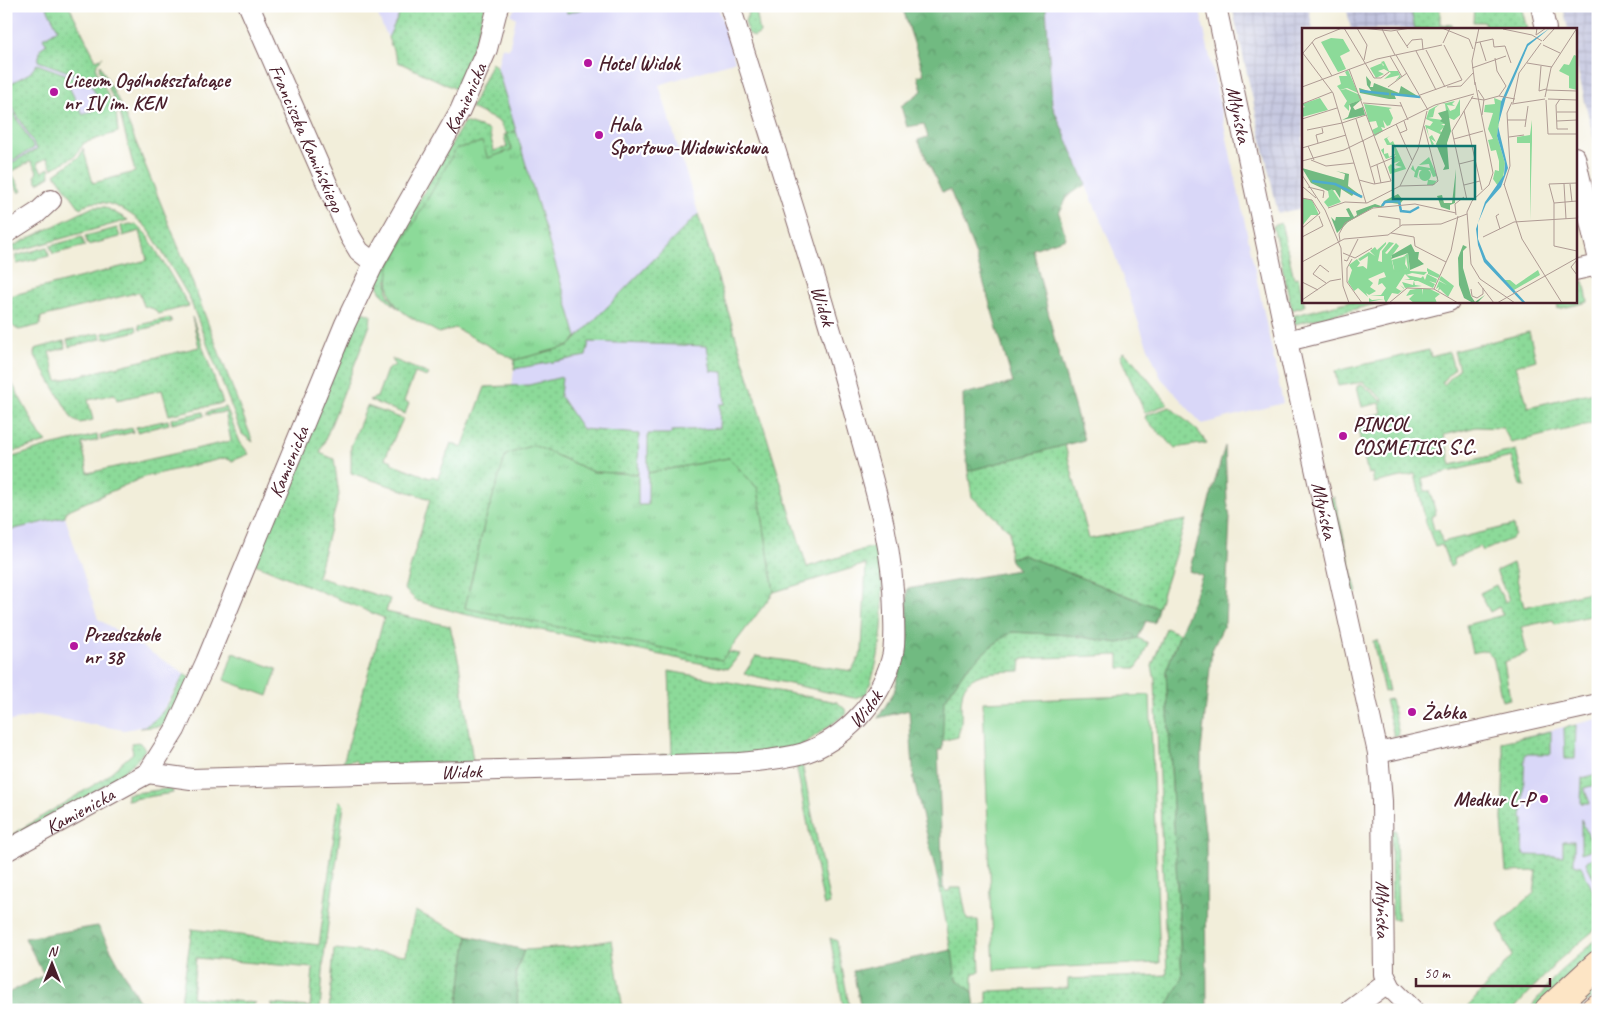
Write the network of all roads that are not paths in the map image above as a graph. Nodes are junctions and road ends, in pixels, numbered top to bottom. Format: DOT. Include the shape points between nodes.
graph roads {
  1 [pos="249,6"];
  2 [pos="498,6"];
  3 [pos="730,6"];
  4 [pos="1216,6"];
  5 [pos="1541,6"];
  6 [pos="1546,28"];
  7 [pos="1576,161"];
  8 [pos="51,200"];
  9 [pos="6,233"];
  10 [pos="1598,256"];
  11 [pos="374,263"];
  12 [pos="1598,265"];
  13 [pos="1576,270"];
  14 [pos="1445,302"];
  15 [pos="1286,340"];
  16 [pos="1598,704"];
  17 [pos="1378,753"];
  18 [pos="148,773"];
  19 [pos="6,850"];
  20 [pos="1598,966"];
  21 [pos="1387,983"];
  22 [pos="1351,1010"];
  23 [pos="1413,1010"];
  24 [pos="1549,1010"];
  1 -- 11 [label="street, Franciszka Kamińskiego" via="350,236 359,251"];
  2 -- 11 [label="street, Kamienicka" via="486,49 460,111"];
  3 -- 18 [label="street, Widok" via="829,324 887,530 894,588 894,634 892,658 876,696 853,722 824,744 804,753 771,760 191,779"];
  4 -- 15 [label="street, Młyńska"];
  5 -- 6 [label="street"];
  7 -- 10 [label="street"];
  8 -- 9 [label="street"];
  11 -- 18 [label="street, Kamienicka" via="184,712"];
  12 -- 13 [label="street"];
  14 -- 15 [label="street"];
  15 -- 17 [label="street, Młyńska"];
  16 -- 17 [label="street"];
  17 -- 21 [label="street, Młyńska" via="1382,800 1384,974"];
  18 -- 19 [label="street, Kamienicka"];
  20 -- 24 [label="main road"];
  21 -- 22 [label="street"];
  21 -- 23 [label="street"];
}
